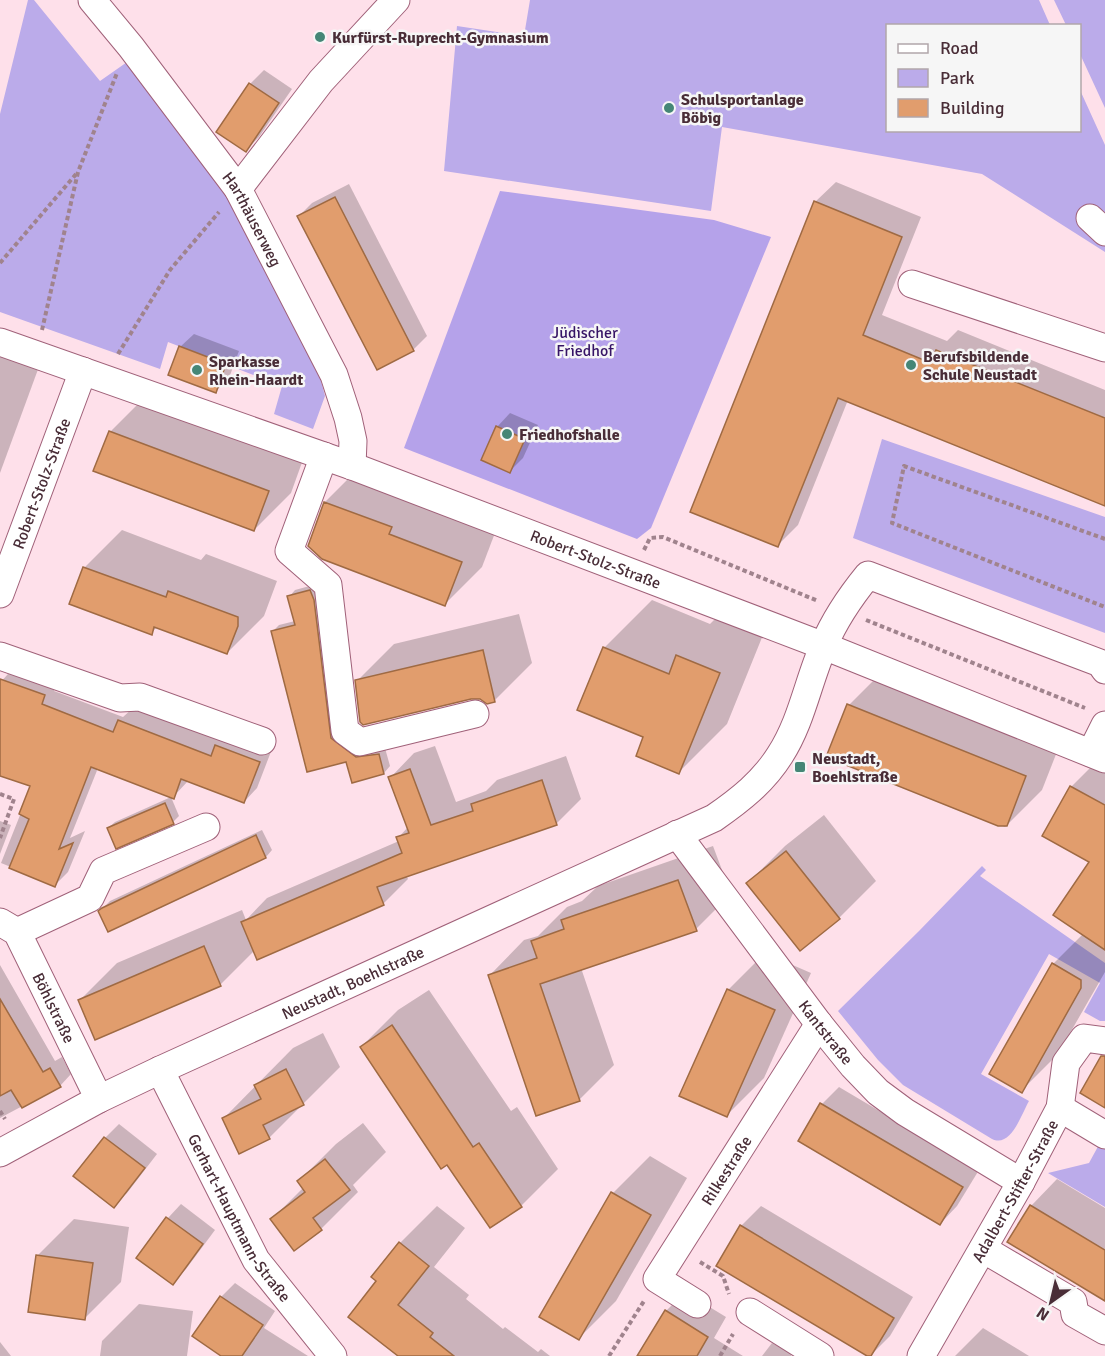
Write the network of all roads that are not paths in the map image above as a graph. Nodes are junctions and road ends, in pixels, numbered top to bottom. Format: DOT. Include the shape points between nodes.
graph roads {
  1 [pos="92,0"];
  2 [pos="396,0"];
  3 [pos="238,189"];
  4 [pos="912,284"];
  5 [pos="0,342"];
  6 [pos="1105,348"];
  7 [pos="94,375"];
  8 [pos="324,456"];
  9 [pos="352,466"];
  10 [pos="0,594"];
  11 [pos="824,645"];
  12 [pos="0,656"];
  13 [pos="1105,670"];
  14 [pos="475,714"];
  15 [pos="1105,725"];
  16 [pos="262,741"];
  17 [pos="1098,756"];
  18 [pos="206,827"];
  19 [pos="676,834"];
  20 [pos="8,927"];
  21 [pos="819,1024"];
  22 [pos="1105,1041"];
  23 [pos="160,1070"];
  24 [pos="99,1099"];
  25 [pos="1060,1108"];
  26 [pos="1105,1135"];
  27 [pos="0,1153"];
  28 [pos="1021,1182"];
  29 [pos="983,1249"];
  30 [pos="697,1304"];
  31 [pos="740,1305"];
  32 [pos="1105,1331"];
  33 [pos="333,1356"];
  34 [pos="820,1356"];
  35 [pos="921,1356"];
  1 -- 3 [label="street, Harthäuserweg"];
  2 -- 3 [label="street" via="321,81"];
  3 -- 9 [label="street, Harthäuserweg" via="334,375 350,429"];
  4 -- 6 [label="street"];
  5 -- 7 [label="street, Robert-Stolz-Straße"];
  7 -- 8 [label="street, Robert-Stolz-Straße"];
  7 -- 10 [label="street, Robert-Stolz-Straße"];
  8 -- 9 [label="street, Robert-Stolz-Straße"];
  8 -- 14 [label="street" via="289,550 328,585 345,731 360,742"];
  9 -- 11 [label="street, Robert-Stolz-Straße"];
  11 -- 13 [label="street, Neustadt, Boehlstraße" via="842,610 868,575 1100,663"];
  11 -- 17 [label="street, Robert-Stolz-Straße"];
  11 -- 19 [label="street, Neustadt, Boehlstraße" via="797,725 763,778 714,818"];
  12 -- 16 [label="street" via="120,698 140,696"];
  15 -- 17 [label="street"];
  18 -- 20 [label="street" via="103,871 90,898"];
  19 -- 21 [label="street, Kantstraße"];
  19 -- 23 [label="street, Neustadt, Boehlstraße"];
  20 -- 24 [label="street, Böhlstraße"];
  21 -- 28 [label="street, Kantstraße" via="878,1092 904,1112"];
  21 -- 30 [label="street, Rilkestraße" via="657,1280"];
  22 -- 25 [label="street, Adalbert-Stifter-Straße" via="1084,1038 1066,1063"];
  23 -- 24 [label="street, Neustadt, Boehlstraße"];
  23 -- 33 [label="street, Gerhart-Hauptmann-Straße" via="256,1260"];
  24 -- 27 [label="street, Neustadt, Boehlstraße"];
  25 -- 26 [label="street"];
  25 -- 28 [label="street, Adalbert-Stifter-Straße"];
  28 -- 29 [label="street, Adalbert-Stifter-Straße"];
  29 -- 32 [label="street" via="1073,1302 1075,1314"];
  29 -- 35 [label="street, Adalbert-Stifter-Straße"];
  31 -- 34 [label="street"];
}
